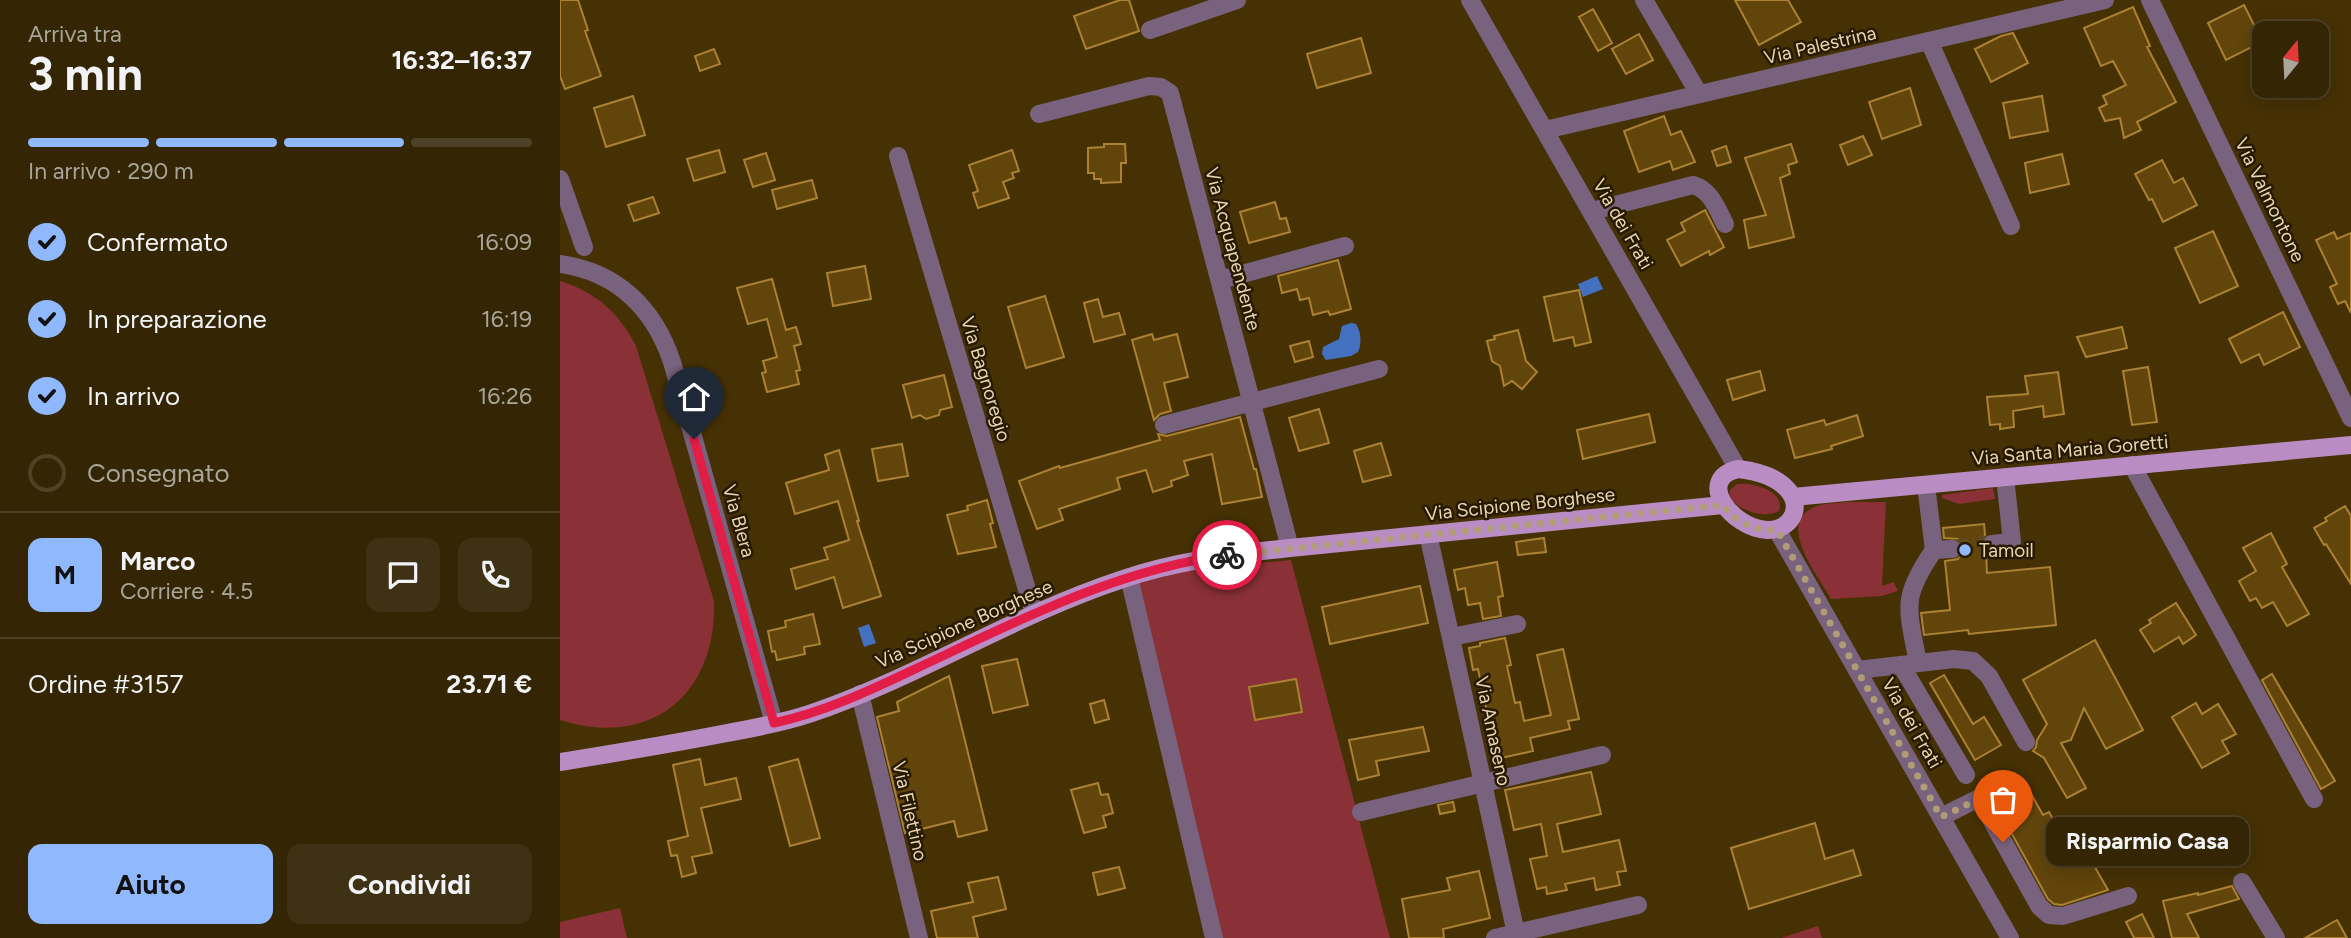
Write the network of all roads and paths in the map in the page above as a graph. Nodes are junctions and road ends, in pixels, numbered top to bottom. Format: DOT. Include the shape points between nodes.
graph roads {
  1 [pos="1237,0"];
  2 [pos="1470,0"];
  3 [pos="1644,0"];
  4 [pos="2105,0"];
  5 [pos="2150,0"];
  6 [pos="1150,30"];
  7 [pos="1928,41"];
  8 [pos="1699,94"];
  9 [pos="1039,114"];
  10 [pos="1545,130"];
  11 [pos="898,156"];
  12 [pos="560,179"];
  13 [pos="1592,211"];
  14 [pos="1725,224"];
  15 [pos="2011,226"];
  16 [pos="1345,246"];
  17 [pos="584,247"];
  18 [pos="560,264"];
  19 [pos="1220,280"];
  20 [pos="1379,369"];
  21 [pos="1252,403"];
  22 [pos="2351,418"];
  23 [pos="1164,425"];
  24 [pos="2351,445"];
  25 [pos="2132,465"];
  26 [pos="1738,469"];
  27 [pos="2005,477"];
  28 [pos="1926,485"];
  29 [pos="1793,497"];
  30 [pos="1723,505"];
  31 [pos="1777,530"];
  32 [pos="1428,534"];
  33 [pos="1992,544"];
  34 [pos="1290,548"];
  35 [pos="1129,577"];
  36 [pos="1034,613"];
  37 [pos="1517,624"];
  38 [pos="1451,637"];
  39 [pos="1910,664"];
  40 [pos="1857,670"];
  41 [pos="860,694"];
  42 [pos="774,723"];
  43 [pos="2026,742"];
  44 [pos="1602,755"];
  45 [pos="560,762"];
  46 [pos="1966,775"];
  47 [pos="1483,783"];
  48 [pos="2314,799"];
  49 [pos="1361,812"];
  50 [pos="1941,817"];
  51 [pos="2242,882"];
  52 [pos="2128,895"];
  53 [pos="1638,905"];
  54 [pos="1516,936"];
  55 [pos="919,938"];
  56 [pos="1214,938"];
  57 [pos="1495,938"];
  58 [pos="2010,938"];
  59 [pos="2276,938"];
  1 -- 6 [label="street"];
  2 -- 10 [label="street, Via dei Frati"];
  3 -- 8 [label="street"];
  4 -- 7 [label="street, Via Palestrina"];
  5 -- 22 [label="street, Via Valmontone"];
  7 -- 8 [label="street, Via Palestrina"];
  7 -- 15 [label="street"];
  8 -- 10 [label="street, Via Palestrina"];
  9 -- 19 [label="street, Via Acquapendente" via="1149,86 1170,93"];
  10 -- 13 [label="street, Via dei Frati"];
  11 -- 36 [label="street, Via Bagnoregio"];
  12 -- 17 [label="street"];
  13 -- 14 [label="street" via="1693,185 1708,194"];
  13 -- 26 [label="street, Via dei Frati"];
  16 -- 19 [label="street"];
  18 -- 42 [label="street, Via Blera" via="592,271 615,283 637,300 661,335"];
  19 -- 21 [label="street, Via Acquapendente"];
  20 -- 21 [label="street"];
  21 -- 23 [label="street"];
  21 -- 34 [label="street, Via Acquapendente"];
  24 -- 25 [label="main road, Via Santa Maria Goretti"];
  25 -- 27 [label="main road, Via Santa Maria Goretti"];
  25 -- 48 [label="street"];
  26 -- 29 [label="main road" via="1770,478"];
  26 -- 30 [label="main road" via="1721,481"];
  27 -- 28 [label="main road, Via Santa Maria Goretti"];
  27 -- 33 [label="street" via="2012,542"];
  28 -- 29 [label="main road, Via Santa Maria Goretti"];
  28 -- 39 [label="street" via="1943,550 1916,577 1909,599"];
  29 -- 31 [label="main road" via="1791,519"];
  30 -- 31 [label="main road" via="1745,524"];
  30 -- 32 [label="main road, Via Scipione Borghese"];
  31 -- 40 [label="street, Via dei Frati"];
  32 -- 34 [label="main road, Via Scipione Borghese"];
  32 -- 38 [label="street, Via Amaseno"];
  34 -- 35 [label="main road, Via Scipione Borghese" via="1196,560"];
  35 -- 36 [label="main road, Via Scipione Borghese"];
  35 -- 56 [label="street"];
  36 -- 41 [label="main road, Via Scipione Borghese"];
  37 -- 38 [label="street"];
  38 -- 47 [label="street, Via Amaseno"];
  39 -- 40 [label="street"];
  39 -- 43 [label="street" via="1959,659 1979,666"];
  39 -- 46 [label="street"];
  40 -- 50 [label="street, Via dei Frati"];
  41 -- 42 [label="main road, Via Scipione Borghese"];
  41 -- 55 [label="street, Via Filettino"];
  42 -- 45 [label="main road, Via Scipione Borghese"];
  44 -- 47 [label="street"];
  47 -- 49 [label="street"];
  47 -- 54 [label="street, Via Amaseno"];
  50 -- 52 [label="street" via="1979,799 2039,906 2049,915 2063,916"];
  50 -- 58 [label="street, Via dei Frati"];
  51 -- 59 [label="street"];
  53 -- 54 [label="street"];
  54 -- 57 [label="street"];
}
